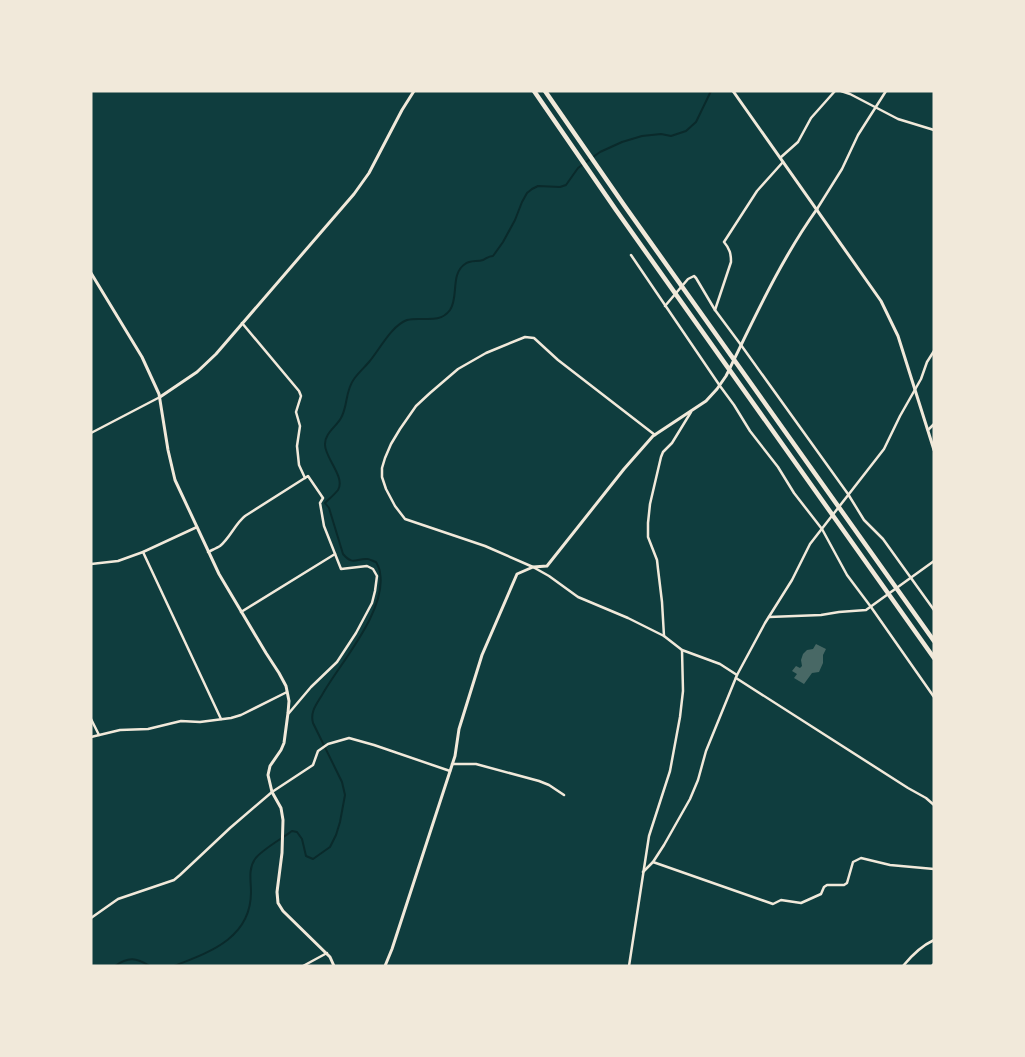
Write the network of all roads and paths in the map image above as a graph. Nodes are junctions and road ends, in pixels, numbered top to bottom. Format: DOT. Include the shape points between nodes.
graph roads {
  1 [pos="414,91"];
  2 [pos="534,91"];
  3 [pos="545,91"];
  4 [pos="733,91"];
  5 [pos="835,91"];
  6 [pos="842,91"];
  7 [pos="886,91"];
  8 [pos="875,108"];
  9 [pos="934,130"];
  10 [pos="780,158"];
  11 [pos="783,162"];
  12 [pos="816,209"];
  13 [pos="630,255"];
  14 [pos="91,273"];
  15 [pos="665,306"];
  16 [pos="715,310"];
  17 [pos="242,323"];
  18 [pos="741,345"];
  19 [pos="934,351"];
  20 [pos="720,386"];
  21 [pos="915,389"];
  22 [pos="160,398"];
  23 [pos="692,411"];
  24 [pos="934,424"];
  25 [pos="928,430"];
  26 [pos="91,433"];
  27 [pos="655,435"];
  28 [pos="934,450"];
  29 [pos="305,478"];
  30 [pos="848,494"];
  31 [pos="198,528"];
  32 [pos="822,529"];
  33 [pos="143,552"];
  34 [pos="208,552"];
  35 [pos="335,554"];
  36 [pos="934,561"];
  37 [pos="91,564"];
  38 [pos="533,567"];
  39 [pos="911,578"];
  40 [pos="871,606"];
  41 [pos="934,610"];
  42 [pos="241,612"];
  43 [pos="768,617"];
  44 [pos="664,636"];
  45 [pos="934,641"];
  46 [pos="682,650"];
  47 [pos="934,658"];
  48 [pos="736,677"];
  49 [pos="287,692"];
  50 [pos="934,697"];
  51 [pos="288,713"];
  52 [pos="91,719"];
  53 [pos="221,719"];
  54 [pos="99,735"];
  55 [pos="91,737"];
  56 [pos="452,764"];
  57 [pos="450,771"];
  58 [pos="272,792"];
  59 [pos="564,795"];
  60 [pos="934,805"];
  61 [pos="653,862"];
  62 [pos="934,870"];
  63 [pos="644,872"];
  64 [pos="91,918"];
  65 [pos="934,940"];
  66 [pos="327,953"];
  67 [pos="303,966"];
  68 [pos="334,966"];
  69 [pos="385,966"];
  70 [pos="629,966"];
  71 [pos="904,966"];
  1 -- 17 [label="street" via="354,194"];
  2 -- 47 [label="highway"];
  3 -- 45 [label="highway"];
  4 -- 10 [label="street"];
  5 -- 10 [label="street" via="811,118 798,142"];
  6 -- 8 [label="street"];
  7 -- 8 [label="street"];
  8 -- 9 [label="street"];
  8 -- 12 [label="street"];
  10 -- 11 [label="street"];
  11 -- 12 [label="street"];
  11 -- 16 [label="street" via="757,191 724,242 729,248 731,262"];
  12 -- 18 [label="street" via="777,272"];
  12 -- 21 [label="street" via="881,301 898,336"];
  13 -- 15 [label="street"];
  14 -- 22 [label="street" via="142,357"];
  15 -- 16 [label="street" via="694,276"];
  15 -- 20 [label="street"];
  16 -- 18 [label="street"];
  17 -- 22 [label="street" via="197,372"];
  17 -- 29 [label="street" via="299,391 297,446 299,465"];
  18 -- 20 [label="street"];
  18 -- 30 [label="street"];
  19 -- 21 [label="street"];
  20 -- 23 [label="street"];
  20 -- 32 [label="street"];
  21 -- 25 [label="street"];
  21 -- 30 [label="street" via="884,449"];
  22 -- 26 [label="street"];
  22 -- 31 [label="street" via="175,480"];
  23 -- 27 [label="street"];
  23 -- 44 [label="street" via="672,444 663,452 650,504 648,537 657,560"];
  24 -- 25 [label="street"];
  25 -- 28 [label="street"];
  27 -- 38 [label="street" via="547,566"];
  27 -- 38 [label="street" via="534,338 525,337 512,342 458,369 416,406 391,444 382,468 382,477 394,506 405,518"];
  29 -- 34 [label="street" via="245,516 219,546"];
  29 -- 35 [label="street" via="308,476 323,498 320,503 324,526"];
  30 -- 32 [label="street"];
  30 -- 39 [label="street" via="864,520 883,539"];
  31 -- 33 [label="street"];
  31 -- 34 [label="street"];
  32 -- 40 [label="street" via="847,576"];
  32 -- 43 [label="street"];
  33 -- 37 [label="street" via="118,562"];
  33 -- 53 [label="street"];
  34 -- 42 [label="street"];
  35 -- 42 [label="street"];
  35 -- 51 [label="street" via="341,569 368,566 373,569 377,576 372,603 337,662"];
  36 -- 39 [label="street"];
  38 -- 44 [label="street" via="578,597"];
  38 -- 56 [label="street" via="517,574 482,655 459,729"];
  39 -- 40 [label="street"];
  39 -- 41 [label="street"];
  40 -- 43 [label="street" via="866,610 821,615"];
  40 -- 50 [label="street"];
  42 -- 49 [label="street" via="279,673"];
  43 -- 48 [label="street"];
  44 -- 46 [label="street"];
  46 -- 48 [label="street" via="720,664"];
  46 -- 63 [label="street" via="680,717 670,771 649,836"];
  48 -- 60 [label="street"];
  48 -- 61 [label="street" via="690,799"];
  49 -- 51 [label="street"];
  49 -- 53 [label="street" via="241,715"];
  51 -- 58 [label="street" via="284,743 268,775"];
  52 -- 54 [label="street"];
  53 -- 54 [label="street" via="181,721"];
  54 -- 55 [label="street"];
  56 -- 57 [label="street"];
  56 -- 59 [label="street" via="476,764 525,777 549,785"];
  57 -- 58 [label="street" via="349,738 321,748 312,765"];
  57 -- 69 [label="street"];
  58 -- 64 [label="street" via="174,880 118,899"];
  58 -- 66 [label="street" via="281,808 284,836 278,903 283,912"];
  61 -- 62 [label="street" via="773,904 781,900 801,903 821,894 827,885 844,885 853,862 861,858"];
  61 -- 63 [label="street"];
  63 -- 70 [label="street"];
  65 -- 71 [label="street" via="913,954"];
  66 -- 67 [label="street"];
  66 -- 68 [label="street"];
}
